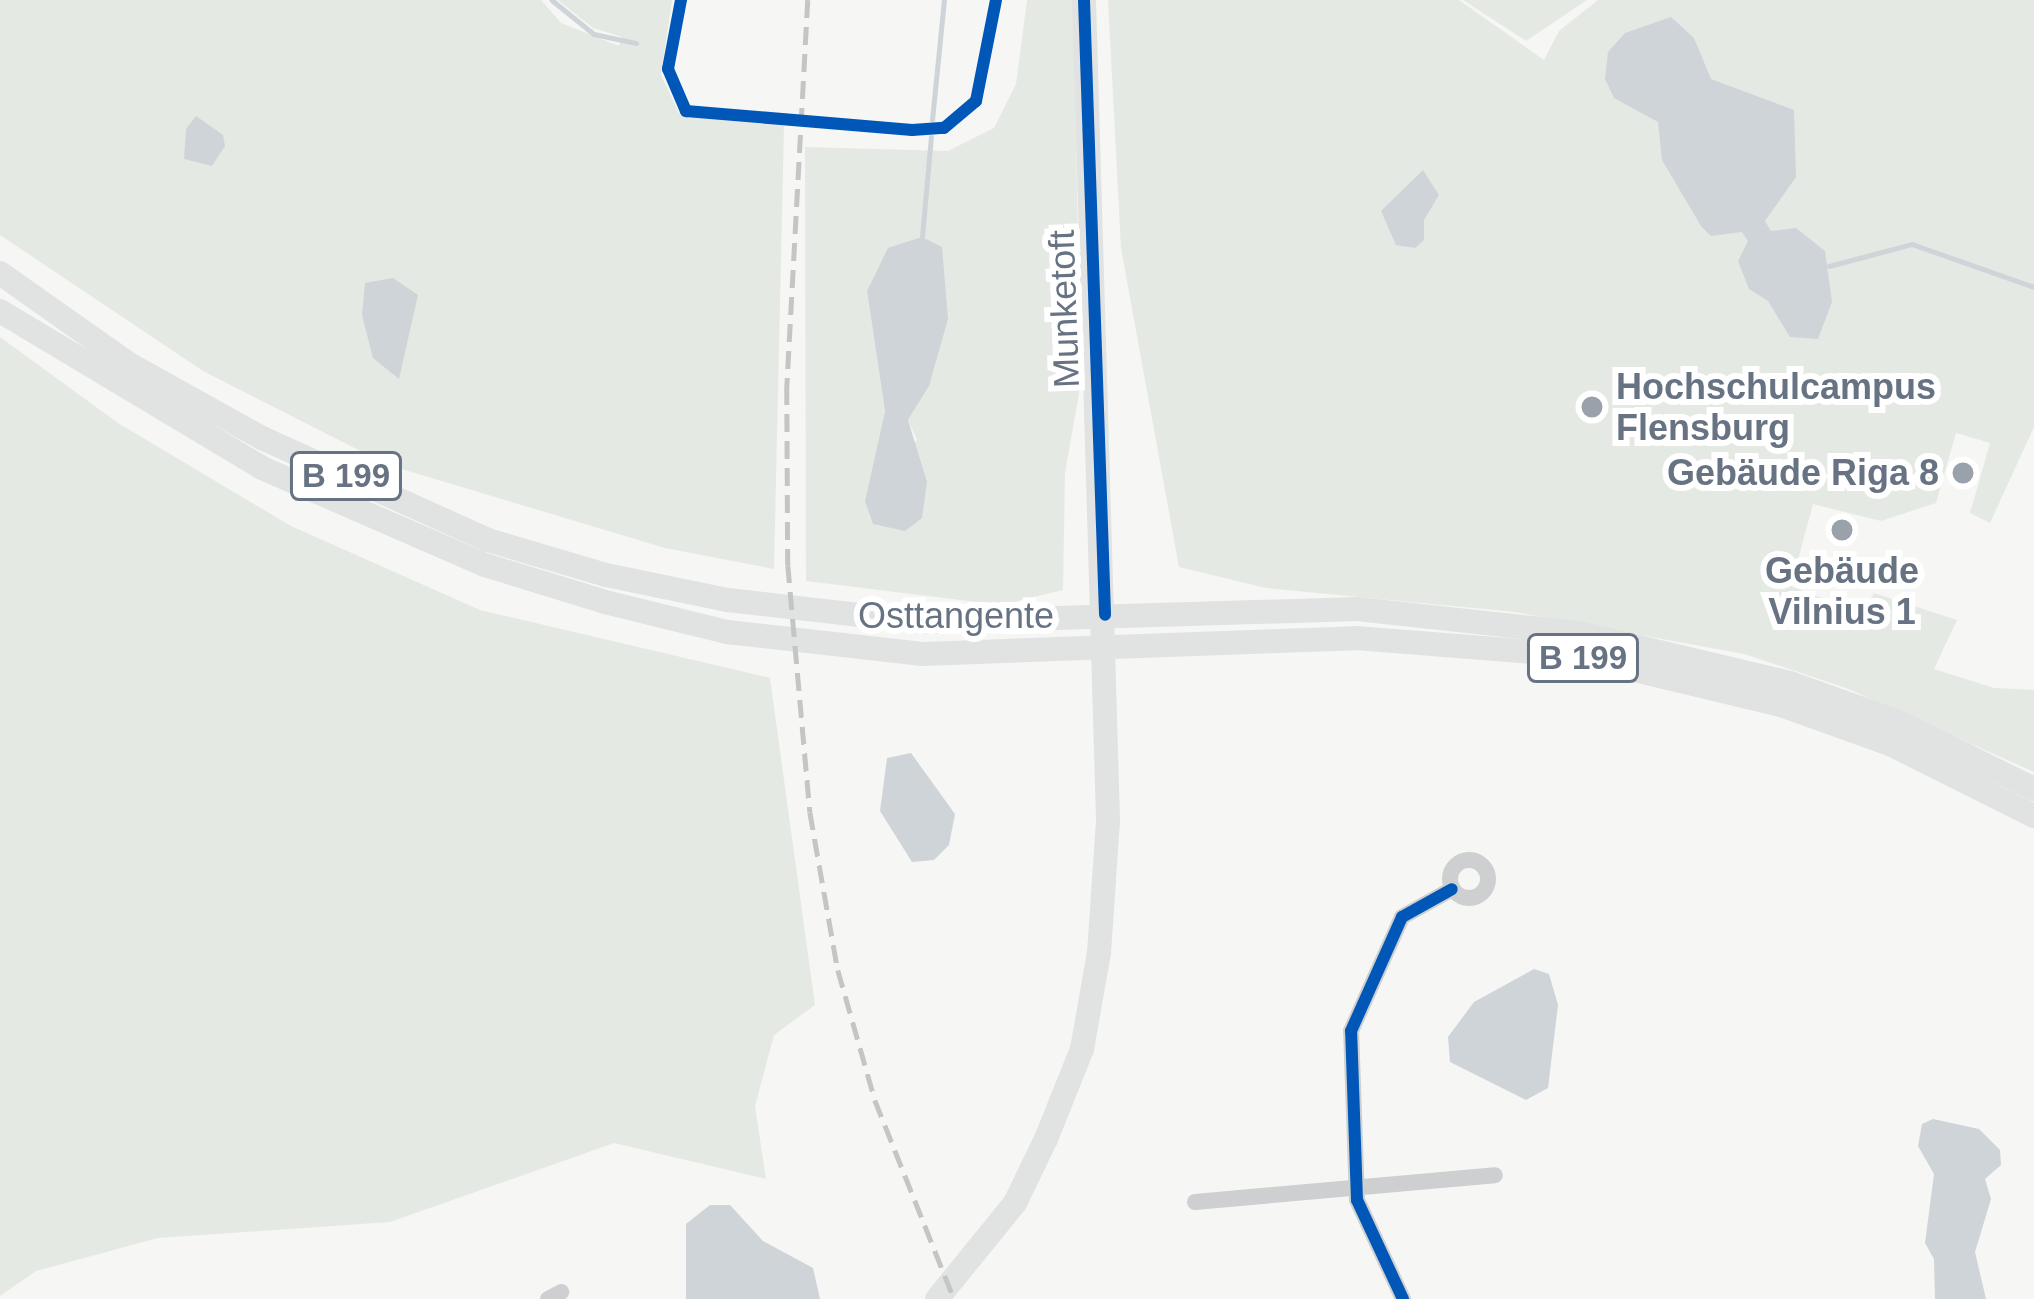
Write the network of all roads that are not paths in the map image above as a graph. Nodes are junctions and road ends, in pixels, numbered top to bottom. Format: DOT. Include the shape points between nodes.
graph roads {
  1 [pos="1084,0"];
  2 [pos="0,273"];
  3 [pos="0,311"];
  4 [pos="1105,615"];
  5 [pos="1104,650"];
  6 [pos="2034,789"];
  7 [pos="2034,816"];
  8 [pos="1452,889"];
  9 [pos="1495,1175"];
  10 [pos="1355,1186"];
  11 [pos="1196,1202"];
  12 [pos="937,1299"];
  13 [pos="1402,1299"];
  1 -- 4 [label="main road, Munketoft"];
  2 -- 4 [label="main road, Osttangente / B 199" via="129,364 262,438 488,540 607,574 838,616"];
  3 -- 5 [label="main road, Osttangente / B 199" via="262,467 485,565 565,590 728,632 838,648"];
  4 -- 5 [label="main road, Munketoft"];
  4 -- 6 [label="main road, Osttangente / B 199" via="1358,610 1579,633 1790,683 1899,722"];
  5 -- 7 [label="main road, Osttangente / B 199" via="1380,638 1572,656 1781,705 1890,744"];
  5 -- 12 [label="main road, Munketoft" via="1108,820 1082,1048 1015,1203"];
  8 -- 10 [label="street" via="1402,917 1351,1031"];
  9 -- 10 [label="street"];
  10 -- 11 [label="street"];
  10 -- 13 [label="street"];
}
